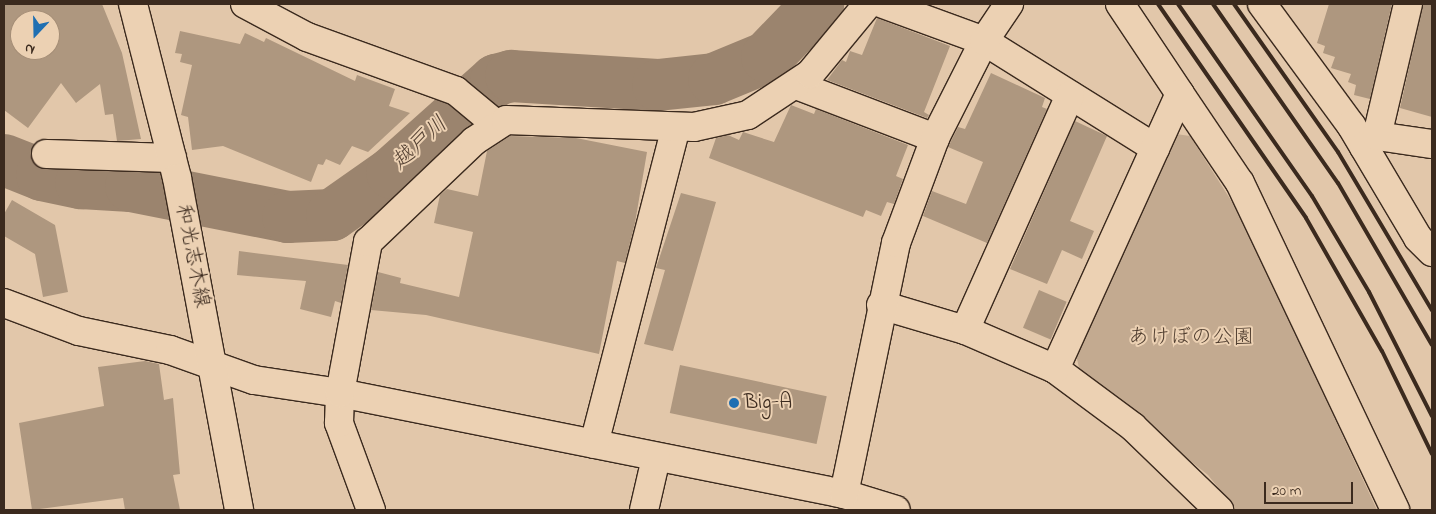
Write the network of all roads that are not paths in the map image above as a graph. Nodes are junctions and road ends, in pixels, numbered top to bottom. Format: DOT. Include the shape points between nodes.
graph roads {
  1 [pos="133,4"];
  2 [pos="245,4"];
  3 [pos="868,4"];
  4 [pos="884,4"];
  5 [pos="1009,4"];
  6 [pos="1120,4"];
  7 [pos="1262,4"];
  8 [pos="1408,4"];
  9 [pos="984,41"];
  10 [pos="796,85"];
  11 [pos="1180,94"];
  12 [pos="1070,95"];
  13 [pos="489,116"];
  14 [pos="676,127"];
  15 [pos="935,138"];
  16 [pos="1370,142"];
  17 [pos="1432,144"];
  18 [pos="1155,148"];
  19 [pos="46,154"];
  20 [pos="175,168"];
  21 [pos="1432,252"];
  22 [pos="4,303"];
  23 [pos="881,305"];
  24 [pos="965,330"];
  25 [pos="214,368"];
  26 [pos="1055,368"];
  27 [pos="340,393"];
  28 [pos="594,444"];
  29 [pos="656,458"];
  30 [pos="844,494"];
  31 [pos="239,510"];
  32 [pos="371,510"];
  33 [pos="644,510"];
  34 [pos="896,510"];
  35 [pos="1219,510"];
  36 [pos="1396,510"];
  1 -- 20 [label="street, 和光志木線"];
  2 -- 13 [label="street" via="308,37 456,91"];
  3 -- 10 [label="street"];
  4 -- 9 [label="street"];
  5 -- 9 [label="street"];
  6 -- 11 [label="street"];
  7 -- 16 [label="street"];
  8 -- 16 [label="street"];
  9 -- 12 [label="street"];
  9 -- 15 [label="street"];
  10 -- 14 [label="street" via="748,114"];
  10 -- 15 [label="street"];
  11 -- 18 [label="street"];
  11 -- 36 [label="street" via="1240,183"];
  12 -- 18 [label="street"];
  12 -- 24 [label="street"];
  13 -- 14 [label="street"];
  13 -- 27 [label="street" via="368,242"];
  14 -- 28 [label="street"];
  15 -- 23 [label="street" via="896,243"];
  16 -- 17 [label="street"];
  16 -- 21 [label="street" via="1418,238"];
  18 -- 26 [label="street"];
  19 -- 20 [label="street"];
  20 -- 25 [label="street, 和光志木線"];
  22 -- 25 [label="street" via="79,331 170,350"];
  23 -- 24 [label="street"];
  23 -- 30 [label="street"];
  24 -- 26 [label="street"];
  25 -- 27 [label="street" via="254,380"];
  25 -- 31 [label="street, 和光志木線"];
  26 -- 35 [label="street" via="1133,427"];
  27 -- 28 [label="street"];
  27 -- 32 [label="street" via="339,423"];
  28 -- 29 [label="street"];
  29 -- 30 [label="street"];
  29 -- 33 [label="street"];
  30 -- 34 [label="street"];
}
